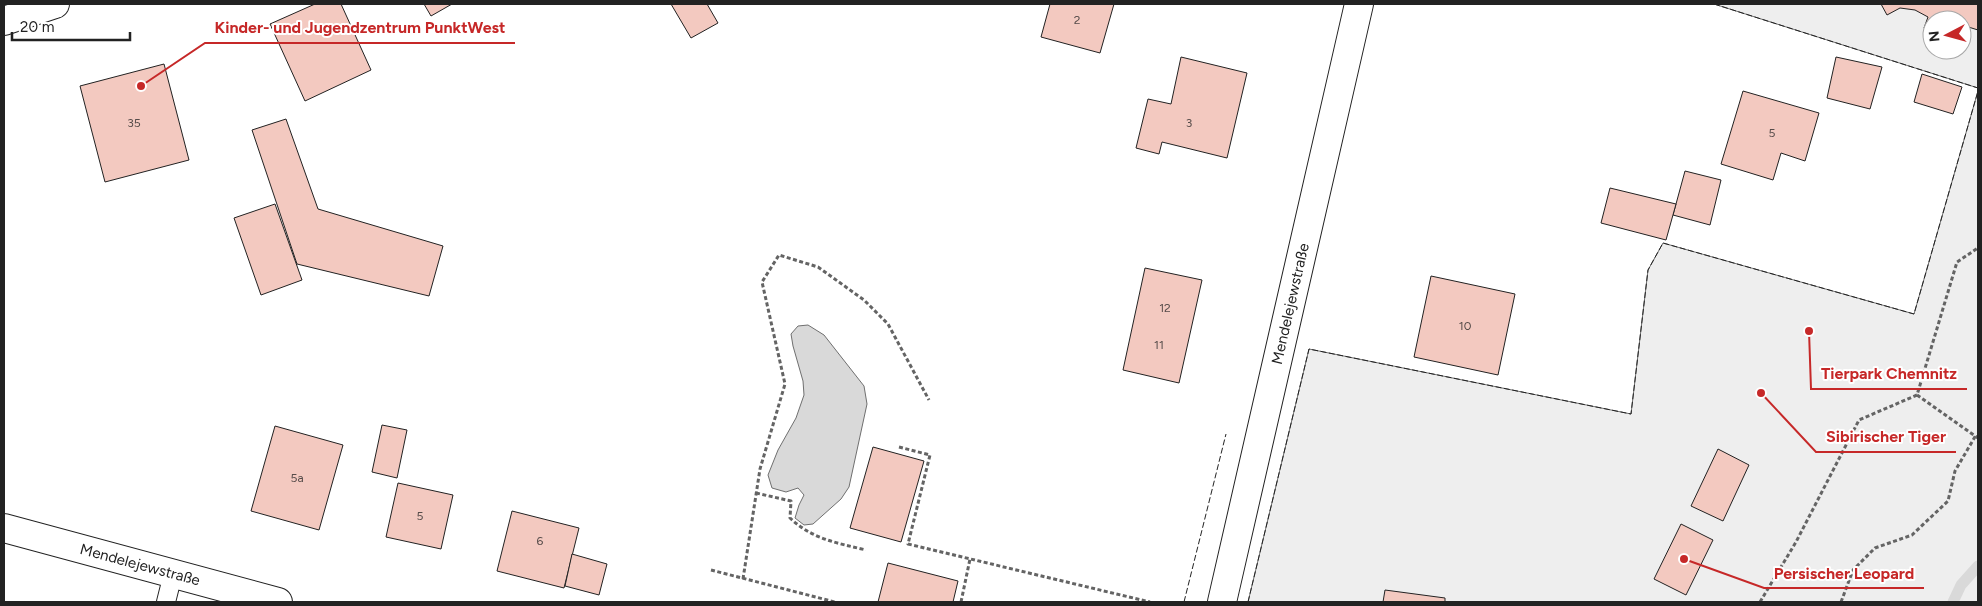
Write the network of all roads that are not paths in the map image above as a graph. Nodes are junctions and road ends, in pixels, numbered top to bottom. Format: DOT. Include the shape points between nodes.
graph roads {
  1 [pos="55,4"];
  2 [pos="1359,4"];
  3 [pos="4,21"];
  4 [pos="4,528"];
  5 [pos="174,574"];
  6 [pos="166,602"];
  7 [pos="278,602"];
  8 [pos="1222,602"];
  1 -- 3 [label="street"];
  2 -- 8 [label="street, Mendelejewstraße"];
  4 -- 5 [label="street, Mendelejewstraße"];
  5 -- 6 [label="lane"];
  5 -- 7 [label="street, Mendelejewstraße"];
}
